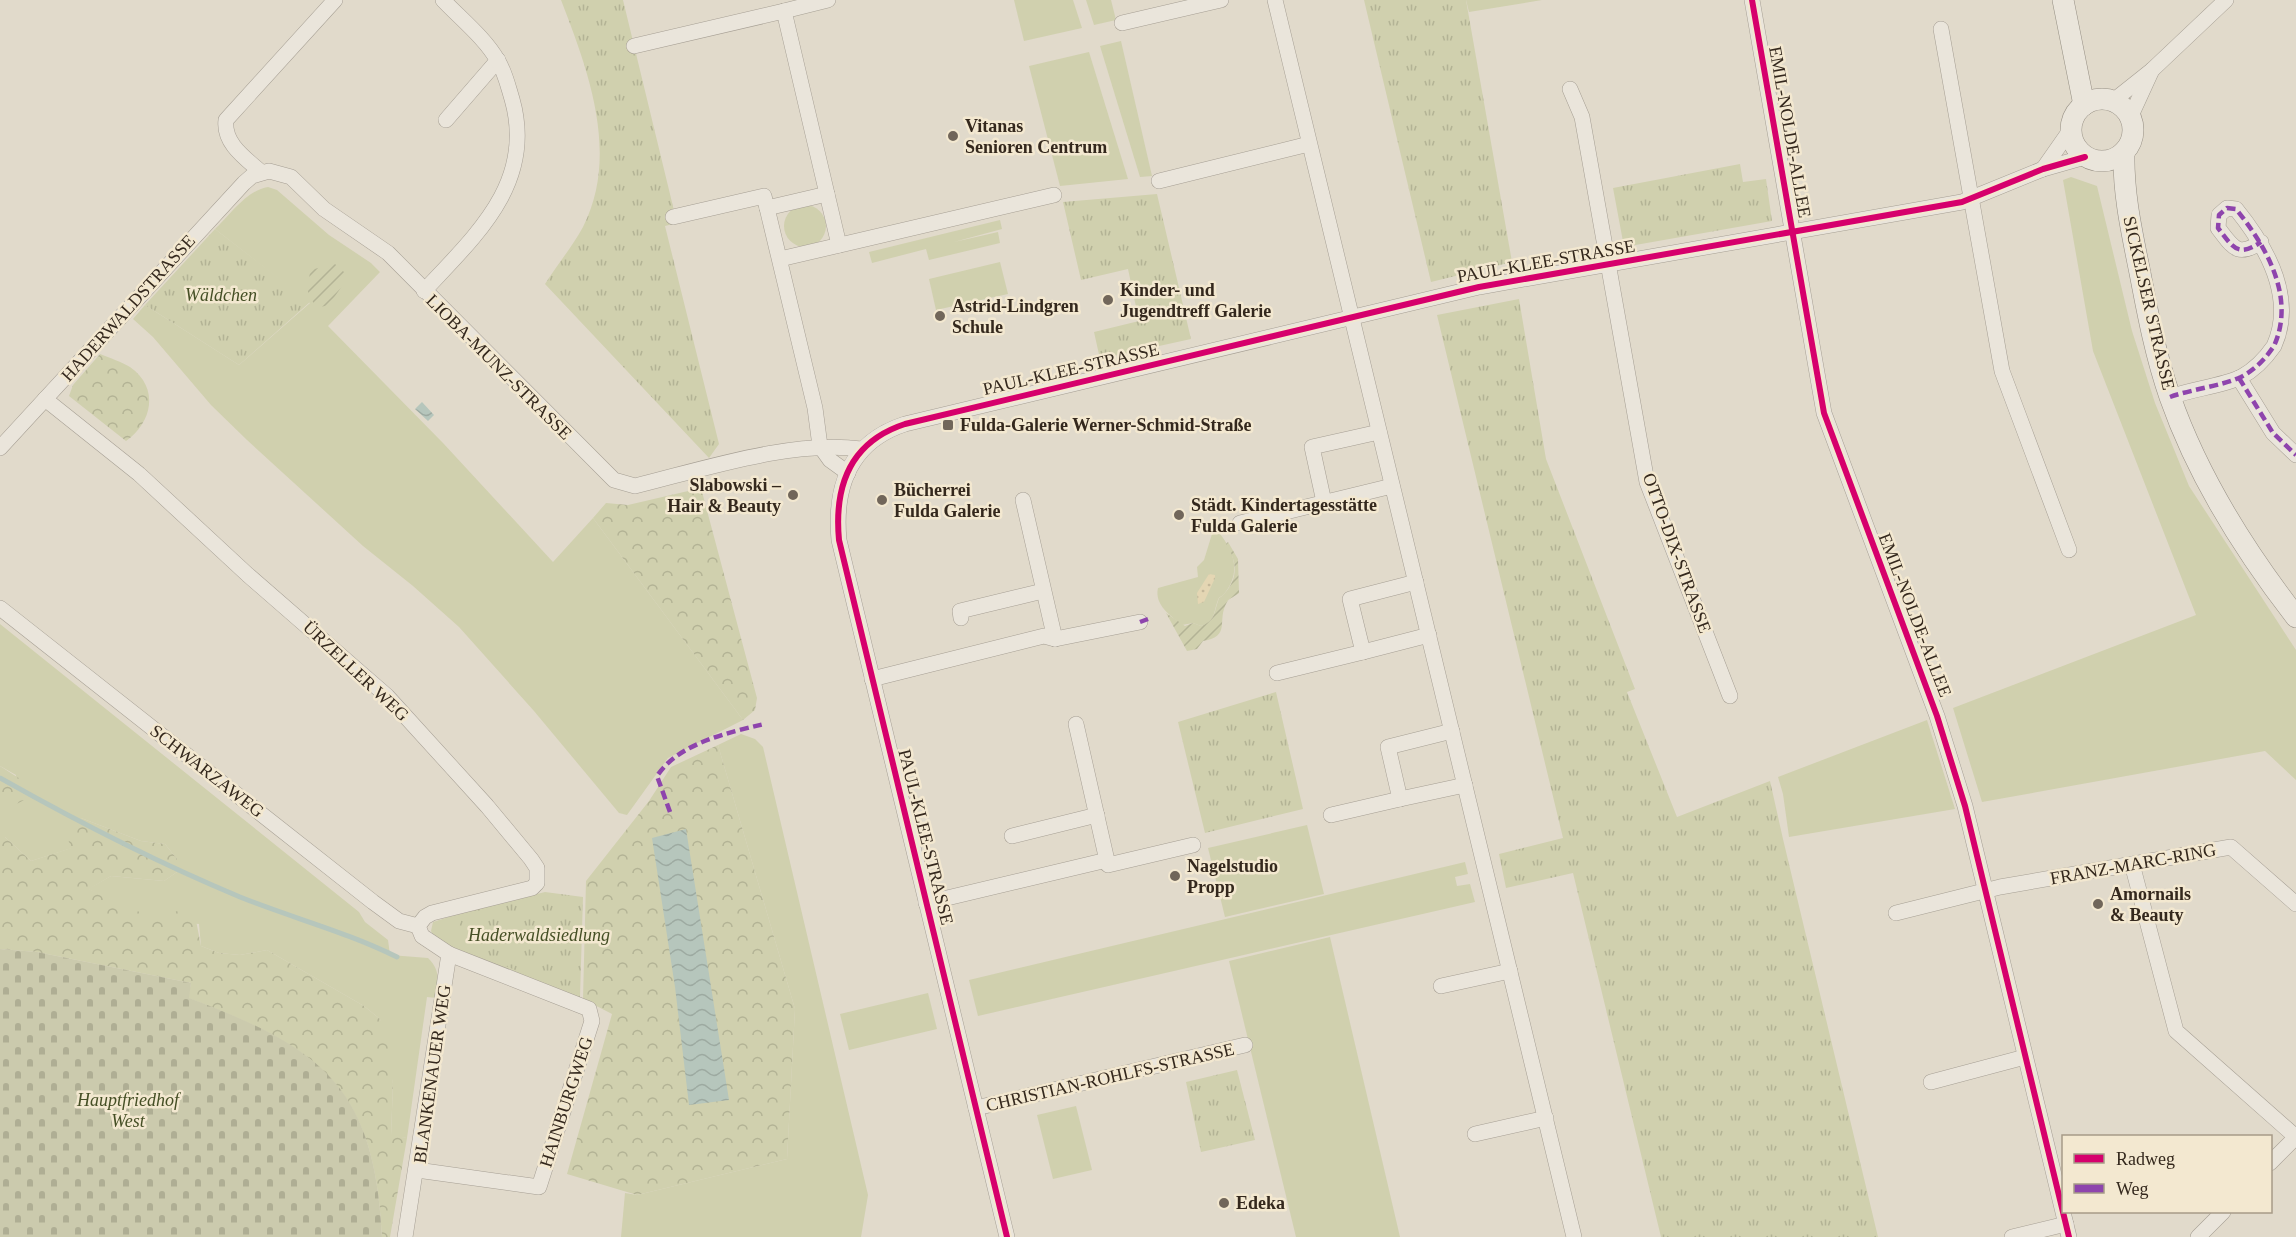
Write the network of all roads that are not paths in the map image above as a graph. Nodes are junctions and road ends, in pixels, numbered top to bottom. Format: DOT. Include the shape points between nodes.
graph roads {
  1 [pos="335,0"];
  2 [pos="443,0"];
  3 [pos="828,0"];
  4 [pos="1275,0"];
  5 [pos="1752,0"];
  6 [pos="2063,0"];
  7 [pos="2226,0"];
  8 [pos="1212,1"];
  9 [pos="784,11"];
  10 [pos="1122,23"];
  11 [pos="1941,29"];
  12 [pos="634,46"];
  13 [pos="498,60"];
  14 [pos="2152,70"];
  15 [pos="1570,89"];
  16 [pos="2100,102"];
  17 [pos="2130,118"];
  18 [pos="446,120"];
  19 [pos="2071,129"];
  20 [pos="1309,144"];
  21 [pos="2124,152"];
  22 [pos="2088,159"];
  23 [pos="2043,169"];
  24 [pos="261,172"];
  25 [pos="1159,181"];
  26 [pos="827,194"];
  27 [pos="1054,195"];
  28 [pos="1973,199"];
  29 [pos="767,208"];
  30 [pos="2127,208"];
  31 [pos="673,218"];
  32 [pos="1793,234"];
  33 [pos="2261,242"];
  34 [pos="839,245"];
  35 [pos="780,259"];
  36 [pos="1610,265"];
  37 [pos="424,291"];
  38 [pos="1351,316"];
  39 [pos="2239,378"];
  40 [pos="2170,397"];
  41 [pos="45,399"];
  42 [pos="1379,432"];
  43 [pos="820,446"];
  44 [pos="0,448"];
  45 [pos="861,449"];
  46 [pos="2296,455"];
  47 [pos="848,473"];
  48 [pos="1392,486"];
  49 [pos="1023,500"];
  50 [pos="1324,502"];
  51 [pos="1240,523"];
  52 [pos="2069,550"];
  53 [pos="1416,582"];
  54 [pos="1043,591"];
  55 [pos="0,608"];
  56 [pos="2296,616"];
  57 [pos="961,618"];
  58 [pos="1140,622"];
  59 [pos="1429,635"];
  60 [pos="1055,639"];
  61 [pos="1363,652"];
  62 [pos="1277,673"];
  63 [pos="872,679"];
  64 [pos="1730,696"];
  65 [pos="1076,724"];
  66 [pos="1452,731"];
  67 [pos="1465,785"];
  68 [pos="1400,799"];
  69 [pos="1097,815"];
  70 [pos="1331,815"];
  71 [pos="1012,836"];
  72 [pos="1194,845"];
  73 [pos="1107,860"];
  74 [pos="2132,864"];
  75 [pos="1985,890"];
  76 [pos="926,903"];
  77 [pos="2296,904"];
  78 [pos="1896,913"];
  79 [pos="418,926"];
  80 [pos="449,954"];
  81 [pos="1510,971"];
  82 [pos="1441,986"];
  83 [pos="1245,1046"];
  84 [pos="2025,1057"];
  85 [pos="1930,1082"];
  86 [pos="976,1108"];
  87 [pos="1546,1118"];
  88 [pos="1475,1134"];
  89 [pos="2296,1137"];
  90 [pos="2272,1162"];
  91 [pos="417,1170"];
  92 [pos="2062,1209"];
  93 [pos="2063,1213"];
  94 [pos="2222,1213"];
  95 [pos="2067,1230"];
  96 [pos="405,1237"];
  97 [pos="1007,1237"];
  98 [pos="1574,1237"];
  99 [pos="2012,1237"];
  100 [pos="2198,1237"];
  1 -- 24 [label="street" via="231,112 225,128 238,151"];
  2 -- 13 [label="street"];
  3 -- 9 [label="street"];
  4 -- 20 [label="street"];
  5 -- 32 [label="street, EMIL-NOLDE-ALLEE"];
  6 -- 16 [label="main road" via="2075,53"];
  7 -- 14 [label="street"];
  8 -- 10 [label="street"];
  9 -- 12 [label="street"];
  9 -- 26 [label="street"];
  11 -- 28 [label="street"];
  13 -- 18 [label="street"];
  13 -- 37 [label="street" via="518,120 517,150 510,177 488,220"];
  14 -- 16 [label="street"];
  14 -- 17 [label="street"];
  15 -- 36 [label="street, OTTO-DIX-STRASSE" via="1582,117"];
  16 -- 17 [label="main road" via="2121,106"];
  16 -- 19 [label="main road" via="2072,120"];
  17 -- 21 [label="main road" via="2133,132"];
  19 -- 22 [label="main road" via="2076,148"];
  19 -- 23 [label="street"];
  20 -- 25 [label="street"];
  20 -- 38 [label="street"];
  21 -- 22 [label="main road" via="2112,160"];
  21 -- 30 [label="main road, SICKELSER STRASSE"];
  22 -- 23 [label="street, PAUL-KLEE-STRASSE"];
  22 -- 30 [label="main road, SICKELSER STRASSE"];
  23 -- 28 [label="street, PAUL-KLEE-STRASSE"];
  24 -- 37 [label="street, LIOBA-MUNZ-STRASSE" via="280,172 291,177 324,209 388,253"];
  24 -- 41 [label="street, HADERWALDSTRASSE" via="244,183"];
  26 -- 29 [label="street"];
  26 -- 34 [label="street"];
  27 -- 34 [label="street"];
  28 -- 32 [label="street, PAUL-KLEE-STRASSE"];
  28 -- 52 [label="street" via="2001,371"];
  29 -- 31 [label="street" via="764,196"];
  29 -- 35 [label="street"];
  30 -- 40 [label="main road, SICKELSER STRASSE" via="2149,319"];
  32 -- 36 [label="street, PAUL-KLEE-STRASSE"];
  32 -- 75 [label="street, EMIL-NOLDE-ALLEE" via="1829,432 1937,716 1965,806"];
  33 -- 39 [label="street" via="2284,285 2284,322 2279,339 2266,358"];
  34 -- 35 [label="street"];
  35 -- 43 [label="street" via="815,408"];
  36 -- 38 [label="street, PAUL-KLEE-STRASSE" via="1479,287"];
  36 -- 64 [label="street, OTTO-DIX-STRASSE" via="1647,482"];
  37 -- 43 [label="street, LIOBA-MUNZ-STRASSE" via="614,480 635,486"];
  38 -- 42 [label="street"];
  38 -- 45 [label="street, PAUL-KLEE-STRASSE" via="905,424"];
  39 -- 40 [label="street"];
  39 -- 46 [label="street" via="2272,433"];
  40 -- 56 [label="main road, SICKELSER STRASSE" via="2206,480 2235,533"];
  41 -- 44 [label="street, HADERWALDSTRASSE"];
  41 -- 79 [label="street, ÜRZELLER WEG" via="139,474 387,696 487,806 537,868 537,883 532,888 432,913"];
  42 -- 48 [label="street"];
  42 -- 50 [label="street" via="1312,447"];
  43 -- 45 [label="street, LIOBA-MUNZ-STRASSE"];
  43 -- 47 [label="street" via="830,460"];
  45 -- 47 [label="street, PAUL-KLEE-STRASSE"];
  47 -- 63 [label="street, PAUL-KLEE-STRASSE" via="839,498 839,540"];
  48 -- 50 [label="street"];
  48 -- 53 [label="street"];
  49 -- 54 [label="street"];
  50 -- 51 [label="street"];
  53 -- 59 [label="street"];
  53 -- 61 [label="street" via="1350,599"];
  54 -- 57 [label="street" via="960,611"];
  54 -- 60 [label="street"];
  55 -- 79 [label="street, SCHWARZAWEG" via="373,902 399,921"];
  58 -- 60 [label="street"];
  59 -- 61 [label="street"];
  59 -- 66 [label="street"];
  60 -- 63 [label="street" via="1044,636"];
  61 -- 62 [label="street"];
  63 -- 76 [label="street, PAUL-KLEE-STRASSE"];
  65 -- 69 [label="street"];
  66 -- 67 [label="street"];
  66 -- 68 [label="street" via="1388,747"];
  67 -- 68 [label="street"];
  67 -- 81 [label="street"];
  68 -- 70 [label="street"];
  69 -- 71 [label="street"];
  69 -- 73 [label="street"];
  72 -- 73 [label="street" via="1108,865"];
  73 -- 76 [label="street"];
  74 -- 75 [label="street, FRANZ-MARC-RING"];
  74 -- 77 [label="street, FRANZ-MARC-RING" via="2231,847"];
  74 -- 89 [label="street" via="2176,1031"];
  75 -- 78 [label="street"];
  75 -- 84 [label="street, EMIL-NOLDE-ALLEE"];
  76 -- 86 [label="street, PAUL-KLEE-STRASSE"];
  79 -- 80 [label="street" via="422,936"];
  80 -- 91 [label="street, BLANKENAUER WEG"];
  80 -- 91 [label="street, HAINBURGWEG" via="589,1009 592,1021 539,1187"];
  81 -- 82 [label="street"];
  81 -- 87 [label="street"];
  83 -- 86 [label="street, CHRISTIAN-ROHLFS-STRASSE"];
  84 -- 85 [label="street"];
  84 -- 92 [label="street, EMIL-NOLDE-ALLEE"];
  86 -- 97 [label="street, PAUL-KLEE-STRASSE"];
  87 -- 88 [label="street"];
  87 -- 98 [label="street"];
  89 -- 90 [label="street"];
  91 -- 96 [label="street, BLANKENAUER WEG"];
  93 -- 95 [label="street, EMIL-NOLDE-ALLEE"];
  94 -- 100 [label="street"];
  95 -- 99 [label="street, EMIL-NOLDE-ALLEE"];
}
